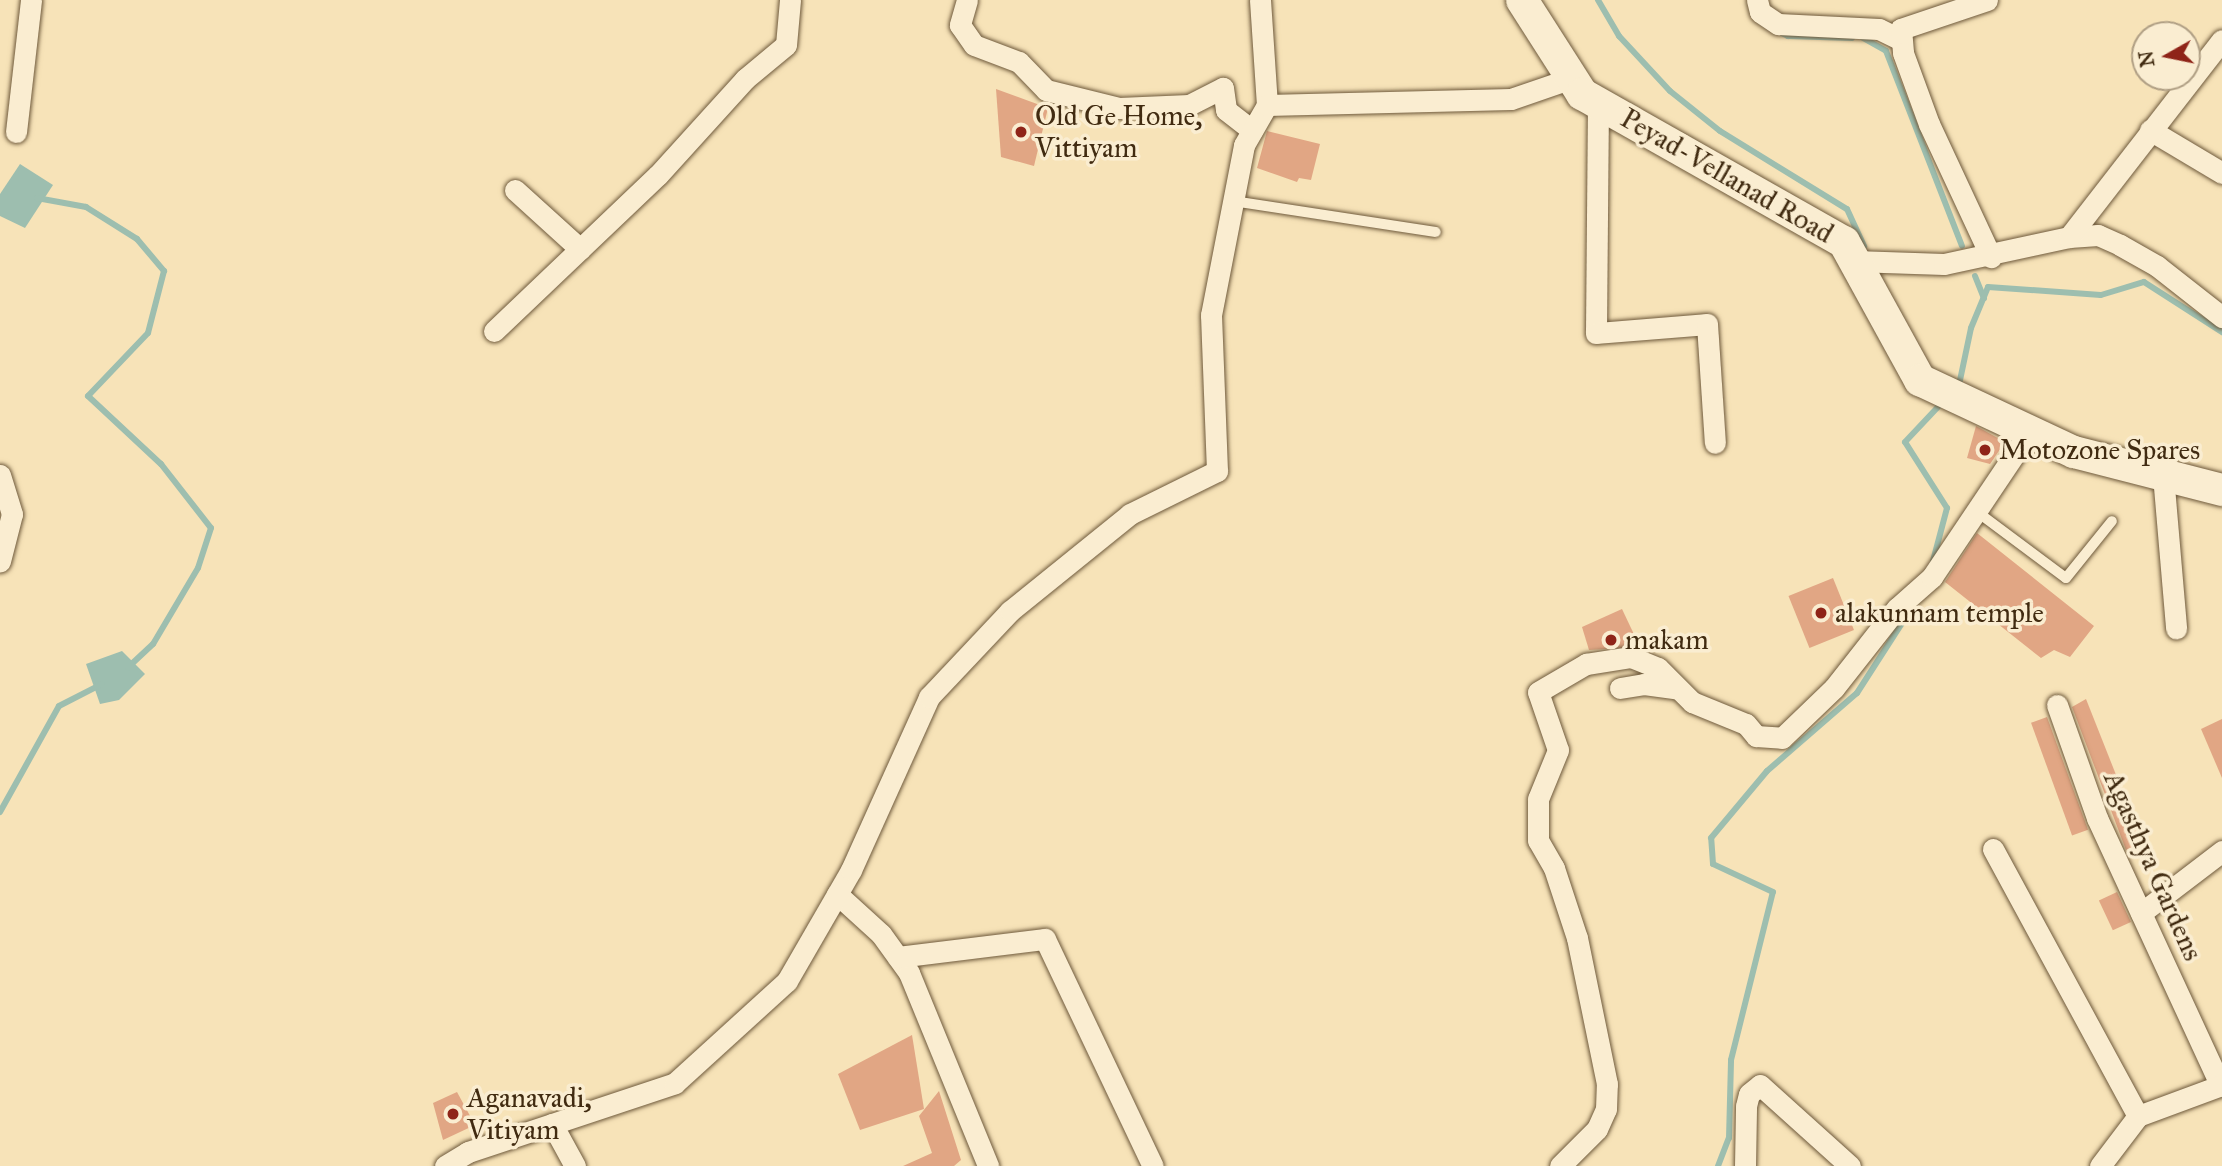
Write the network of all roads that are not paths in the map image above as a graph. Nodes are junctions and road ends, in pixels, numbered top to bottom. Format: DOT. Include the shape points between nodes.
graph roads {
  1 [pos="32,0"];
  2 [pos="790,0"];
  3 [pos="967,0"];
  4 [pos="1260,0"];
  5 [pos="1522,0"];
  6 [pos="1757,0"];
  7 [pos="1987,0"];
  8 [pos="1902,40"];
  9 [pos="2222,40"];
  10 [pos="1572,78"];
  11 [pos="1598,103"];
  12 [pos="1267,105"];
  13 [pos="1252,130"];
  14 [pos="2150,130"];
  15 [pos="16,132"];
  16 [pos="2222,173"];
  17 [pos="515,190"];
  18 [pos="1233,201"];
  19 [pos="1436,232"];
  20 [pos="2069,237"];
  21 [pos="580,249"];
  22 [pos="1991,257"];
  23 [pos="1854,261"];
  24 [pos="2222,317"];
  25 [pos="495,331"];
  26 [pos="2025,440"];
  27 [pos="1715,443"];
  28 [pos="0,475"];
  29 [pos="2163,475"];
  30 [pos="2222,490"];
  31 [pos="1976,511"];
  32 [pos="2112,521"];
  33 [pos="0,561"];
  34 [pos="2176,628"];
  35 [pos="1620,688"];
  36 [pos="1674,688"];
  37 [pos="2057,705"];
  38 [pos="1993,849"];
  39 [pos="2222,851"];
  40 [pos="838,894"];
  41 [pos="2141,913"];
  42 [pos="904,965"];
  43 [pos="2221,1086"];
  44 [pos="2138,1116"];
  45 [pos="552,1124"];
  46 [pos="445,1166"];
  47 [pos="575,1166"];
  48 [pos="988,1166"];
  49 [pos="1153,1166"];
  50 [pos="1560,1166"];
  51 [pos="1745,1166"];
  52 [pos="1850,1166"];
  53 [pos="2100,1166"];
  1 -- 15 [label="street"];
  2 -- 21 [label="street" via="786,45 745,79 658,175"];
  3 -- 13 [label="street" via="960,24 974,45 1019,62 1046,90 1119,108 1189,105 1223,88 1226,110"];
  4 -- 12 [label="street"];
  5 -- 10 [label="main road, Peyad-Vellanad Road"];
  6 -- 8 [label="street" via="1760,12 1778,24 1880,29"];
  7 -- 8 [label="street" via="1901,29"];
  8 -- 22 [label="street" via="1929,124"];
  9 -- 14 [label="street"];
  10 -- 11 [label="main road, Peyad-Vellanad Road" via="1582,94"];
  10 -- 12 [label="street" via="1511,99"];
  11 -- 23 [label="main road, Peyad-Vellanad Road" via="1844,242"];
  11 -- 27 [label="street" via="1596,333 1707,324"];
  12 -- 13 [label="street"];
  13 -- 18 [label="street" via="1244,145"];
  14 -- 16 [label="street"];
  14 -- 20 [label="street"];
  17 -- 21 [label="street"];
  18 -- 19 [label="lane"];
  18 -- 40 [label="street" via="1211,315 1217,471 1130,514 1010,611 929,697"];
  20 -- 22 [label="street"];
  20 -- 24 [label="street" via="2098,235 2120,244 2157,265"];
  21 -- 25 [label="street"];
  22 -- 23 [label="street" via="1944,264"];
  23 -- 26 [label="main road, Peyad-Vellanad Road" via="1920,380"];
  26 -- 29 [label="main road, Peyad-Vellanad Road"];
  26 -- 31 [label="street"];
  28 -- 33 [label="street" via="12,514"];
  29 -- 30 [label="main road, Peyad-Vellanad Road"];
  29 -- 34 [label="street"];
  31 -- 32 [label="lane" via="2066,578"];
  31 -- 36 [label="street" via="1930,576 1878,630 1834,688 1782,738 1756,736 1746,724 1707,709"];
  35 -- 36 [label="street" via="1644,684"];
  36 -- 50 [label="street" via="1658,668 1631,657 1587,664 1538,692 1558,750 1538,799 1538,840 1554,867 1577,938 1607,1084 1606,1109 1597,1129"];
  37 -- 41 [label="street, Agasthya Gardens" via="2097,818"];
  38 -- 44 [label="street"];
  39 -- 41 [label="street"];
  40 -- 42 [label="street" via="881,934"];
  40 -- 45 [label="street" via="787,981 675,1083"];
  41 -- 43 [label="street, Agasthya Gardens"];
  42 -- 48 [label="street"];
  42 -- 49 [label="street" via="1045,939"];
  43 -- 44 [label="street"];
  44 -- 53 [label="street"];
  45 -- 46 [label="street" via="468,1152"];
  45 -- 47 [label="street"];
  51 -- 52 [label="street" via="1746,1106 1749,1094 1760,1085"];
}
